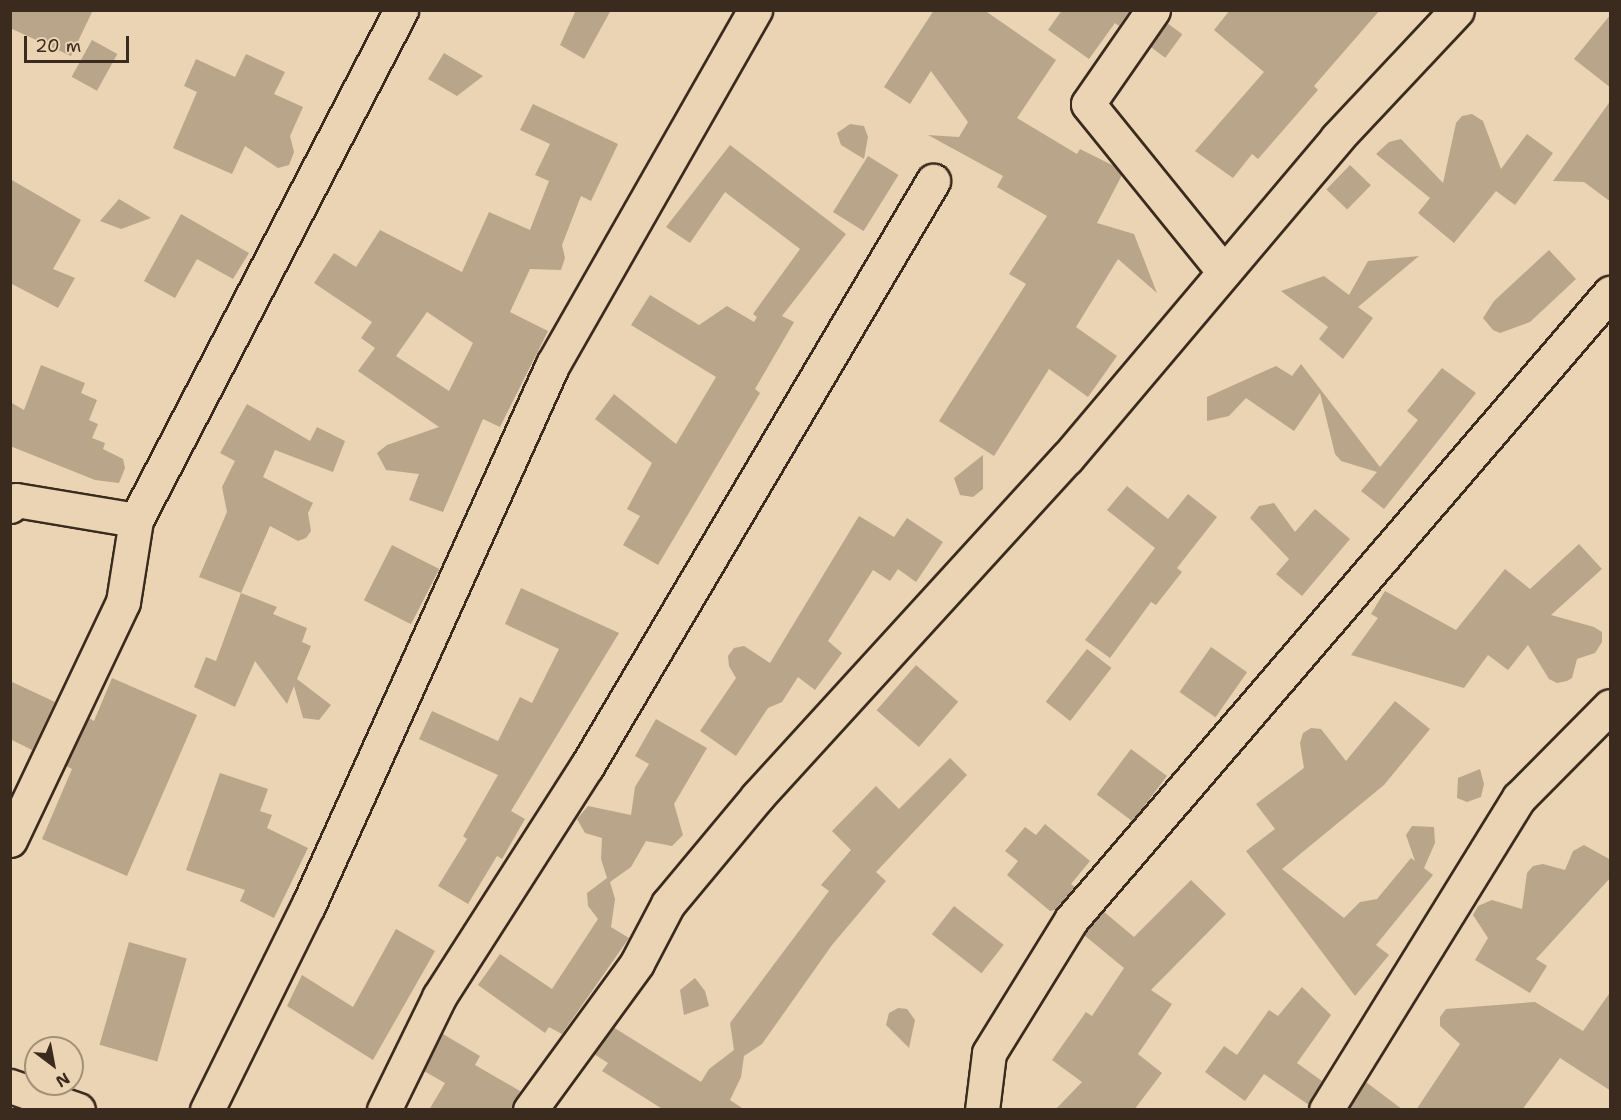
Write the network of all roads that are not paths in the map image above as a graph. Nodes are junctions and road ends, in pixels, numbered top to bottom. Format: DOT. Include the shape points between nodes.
graph roads {
  1 [pos="401,10"];
  2 [pos="755,10"];
  3 [pos="1153,10"];
  4 [pos="1457,10"];
  5 [pos="933,181"];
  6 [pos="1224,272"];
  7 [pos="1611,293"];
  8 [pos="10,506"];
  9 [pos="136,520"];
  10 [pos="1611,706"];
  11 [pos="10,840"];
  12 [pos="10,1086"];
  13 [pos="78,1110"];
  14 [pos="207,1110"];
  15 [pos="384,1110"];
  16 [pos="530,1110"];
  17 [pos="982,1110"];
  18 [pos="1326,1110"];
  1 -- 9 [label="street"];
  2 -- 14 [label="street" via="553,364 308,906"];
  3 -- 6 [label="street" via="1088,104"];
  4 -- 6 [label="street" via="1337,138"];
  5 -- 15 [label="street" via="587,766 439,997"];
  6 -- 16 [label="street" via="1067,458 757,797 668,904 637,963"];
  7 -- 17 [label="street" via="1071,920 989,1053"];
  8 -- 9 [label="street" via="16,500"];
  9 -- 11 [label="street" via="123,602"];
  10 -- 18 [label="street" via="1519,798"];
  12 -- 13 [label="street"];
}
